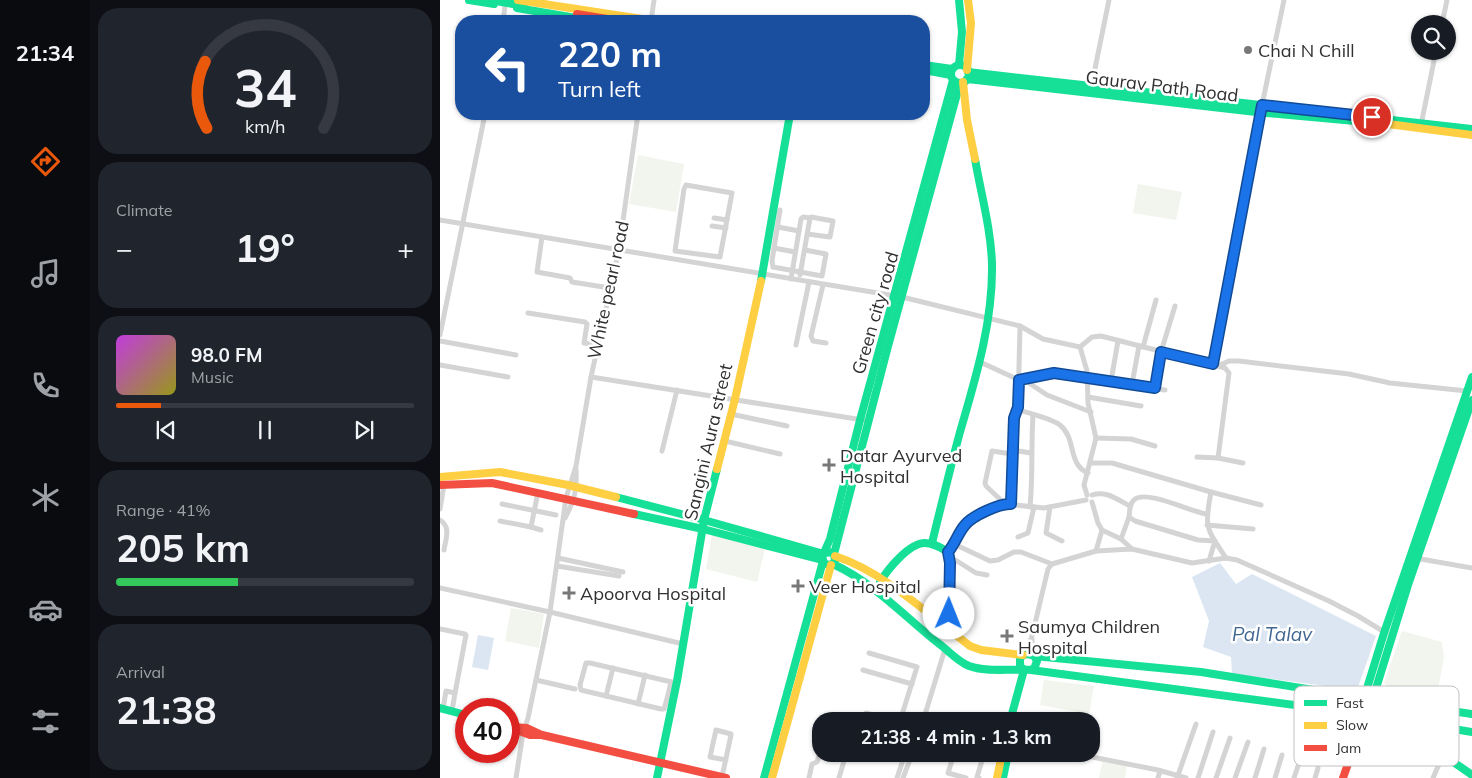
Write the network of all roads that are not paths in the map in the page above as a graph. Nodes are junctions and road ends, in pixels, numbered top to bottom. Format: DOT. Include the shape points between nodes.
graph roads {
  1 [pos="468,0"];
  2 [pos="490,0"];
  3 [pos="518,0"];
  4 [pos="654,0"];
  5 [pos="959,0"];
  6 [pos="968,0"];
  7 [pos="1109,0"];
  8 [pos="1284,0"];
  9 [pos="1447,0"];
  10 [pos="503,3"];
  11 [pos="562,15"];
  12 [pos="580,15"];
  13 [pos="618,15"];
  14 [pos="652,15"];
  15 [pos="1444,15"];
  16 [pos="966,17"];
  17 [pos="1434,60"];
  18 [pos="930,67"];
  19 [pos="930,71"];
  20 [pos="959,75"];
  21 [pos="930,77"];
  22 [pos="1091,88"];
  23 [pos="1261,109"];
  24 [pos="484,120"];
  25 [pos="637,120"];
  26 [pos="789,120"];
  27 [pos="1421,126"];
  28 [pos="1472,129"];
  29 [pos="1472,135"];
  30 [pos="780,210"];
  31 [pos="714,218"];
  32 [pos="810,218"];
  33 [pos="440,220"];
  34 [pos="727,220"];
  35 [pos="463,224"];
  36 [pos="712,226"];
  37 [pos="778,227"];
  38 [pos="726,228"];
  39 [pos="799,231"];
  40 [pos="808,234"];
  41 [pos="542,237"];
  42 [pos="774,248"];
  43 [pos="619,250"];
  44 [pos="805,250"];
  45 [pos="795,252"];
  46 [pos="706,256"];
  47 [pos="705,264"];
  48 [pos="792,270"];
  49 [pos="801,272"];
  50 [pos="762,274"];
  51 [pos="791,279"];
  52 [pos="800,280"];
  53 [pos="809,282"];
  54 [pos="822,284"];
  55 [pos="610,288"];
  56 [pos="899,297"];
  57 [pos="1156,300"];
  58 [pos="1174,306"];
  59 [pos="528,313"];
  60 [pos="989,319"];
  61 [pos="1020,326"];
  62 [pos="440,335"];
  63 [pos="440,341"];
  64 [pos="1118,341"];
  65 [pos="826,343"];
  66 [pos="598,345"];
  67 [pos="796,345"];
  68 [pos="1080,347"];
  69 [pos="1141,347"];
  70 [pos="1161,352"];
  71 [pos="516,354"];
  72 [pos="980,362"];
  73 [pos="440,364"];
  74 [pos="1216,365"];
  75 [pos="508,377"];
  76 [pos="590,377"];
  77 [pos="1087,377"];
  78 [pos="1021,380"];
  79 [pos="1111,381"];
  80 [pos="1471,381"];
  81 [pos="1132,384"];
  82 [pos="1155,388"];
  83 [pos="677,390"];
  84 [pos="1165,390"];
  85 [pos="1467,391"];
  86 [pos="1088,397"];
  87 [pos="735,399"];
  88 [pos="1472,400"];
  89 [pos="1142,406"];
  90 [pos="1018,407"];
  91 [pos="1091,412"];
  92 [pos="731,414"];
  93 [pos="1033,415"];
  94 [pos="864,420"];
  95 [pos="786,426"];
  96 [pos="1096,438"];
  97 [pos="725,441"];
  98 [pos="1155,446"];
  99 [pos="662,451"];
  100 [pos="1012,452"];
  101 [pos="1031,453"];
  102 [pos="780,454"];
  103 [pos="1197,457"];
  104 [pos="1218,458"];
  105 [pos="1091,463"];
  106 [pos="1243,464"];
  107 [pos="576,466"];
  108 [pos="1088,473"];
  109 [pos="440,477"];
  110 [pos="442,485"];
  111 [pos="568,485"];
  112 [pos="577,487"];
  113 [pos="538,492"];
  114 [pos="1211,492"];
  115 [pos="1088,497"];
  116 [pos="566,498"];
  117 [pos="574,500"];
  118 [pos="502,504"];
  119 [pos="1008,504"];
  120 [pos="1262,505"];
  121 [pos="1130,506"];
  122 [pos="1032,507"];
  123 [pos="1050,507"];
  124 [pos="440,509"];
  125 [pos="534,510"];
  126 [pos="1207,514"];
  127 [pos="556,515"];
  128 [pos="1130,517"];
  129 [pos="440,520"];
  130 [pos="704,520"];
  131 [pos="500,521"];
  132 [pos="563,522"];
  133 [pos="1207,525"];
  134 [pos="531,527"];
  135 [pos="703,529"];
  136 [pos="1252,529"];
  137 [pos="541,530"];
  138 [pos="1102,530"];
  139 [pos="1018,537"];
  140 [pos="1120,539"];
  141 [pos="1215,540"];
  142 [pos="1062,541"];
  143 [pos="932,543"];
  144 [pos="954,544"];
  145 [pos="1132,548"];
  146 [pos="444,550"];
  147 [pos="1096,551"];
  148 [pos="949,554"];
  149 [pos="823,557"];
  150 [pos="558,558"];
  151 [pos="1226,558"];
  152 [pos="1413,558"];
  153 [pos="833,560"];
  154 [pos="1209,561"];
  155 [pos="1052,564"];
  156 [pos="557,566"];
  157 [pos="1472,568"];
  158 [pos="986,575"];
  159 [pos="882,579"];
  160 [pos="440,588"];
  161 [pos="876,588"];
  162 [pos="550,612"];
  163 [pos="440,629"];
  164 [pos="948,631"];
  165 [pos="1388,634"];
  166 [pos="683,644"];
  167 [pos="945,649"];
  168 [pos="869,653"];
  169 [pos="1029,655"];
  170 [pos="613,668"];
  171 [pos="864,670"];
  172 [pos="1027,670"];
  173 [pos="645,676"];
  174 [pos="536,680"];
  175 [pos="674,682"];
  176 [pos="912,684"];
  177 [pos="1368,686"];
  178 [pos="1377,686"];
  179 [pos="1294,687"];
  180 [pos="575,689"];
  181 [pos="440,690"];
  182 [pos="446,691"];
  183 [pos="455,693"];
  184 [pos="606,696"];
  185 [pos="670,700"];
  186 [pos="638,704"];
  187 [pos="1294,706"];
  188 [pos="441,709"];
  189 [pos="452,711"];
  190 [pos="455,712"];
  191 [pos="903,712"];
  192 [pos="926,712"];
  193 [pos="1013,712"];
  194 [pos="1018,712"];
  195 [pos="1459,712"];
  196 [pos="1472,714"];
  197 [pos="1196,724"];
  198 [pos="520,729"];
  199 [pos="1459,730"];
  200 [pos="527,731"];
  201 [pos="1213,732"];
  202 [pos="1472,732"];
  203 [pos="1230,738"];
  204 [pos="1248,742"];
  205 [pos="1264,750"];
  206 [pos="1282,755"];
  207 [pos="1100,758"];
  208 [pos="726,760"];
  209 [pos="817,762"];
  210 [pos="844,762"];
  211 [pos="902,762"];
  212 [pos="909,762"];
  213 [pos="951,762"];
  214 [pos="982,762"];
  215 [pos="1000,762"];
  216 [pos="1006,762"];
  217 [pos="660,763"];
  218 [pos="1298,766"];
  219 [pos="1348,766"];
  220 [pos="1438,766"];
  221 [pos="1458,766"];
  222 [pos="1318,768"];
  223 [pos="1160,770"];
  224 [pos="1472,776"];
  225 [pos="1178,777"];
  226 [pos="516,778"];
  227 [pos="657,778"];
  228 [pos="724,778"];
  229 [pos="764,778"];
  230 [pos="772,778"];
  231 [pos="809,778"];
  232 [pos="839,778"];
  233 [pos="897,778"];
  234 [pos="904,778"];
  235 [pos="966,778"];
  236 [pos="979,778"];
  237 [pos="997,778"];
  238 [pos="1003,778"];
  239 [pos="1158,778"];
  240 [pos="1186,778"];
  241 [pos="1198,778"];
  242 [pos="1216,778"];
  243 [pos="1235,778"];
  244 [pos="1255,778"];
  245 [pos="1275,778"];
  246 [pos="1294,778"];
  247 [pos="1315,778"];
  248 [pos="1343,778"];
  249 [pos="1433,778"];
  1 -- 10 [label="street"];
  2 -- 10 [label="street"];
  3 -- 13 [label="street"];
  4 -- 14 [label="street"];
  5 -- 16 [label="street"];
  6 -- 16 [label="street"];
  7 -- 22 [label="street"];
  8 -- 23 [label="street"];
  9 -- 15 [label="street"];
  10 -- 11 [label="street"];
  10 -- 12 [label="street"];
  16 -- 20 [label="street" via="970,42"];
  17 -- 27 [label="street"];
  18 -- 20 [label="street, Gaurav Path Road"];
  19 -- 20 [label="street, Gaurav Path Road"];
  20 -- 21 [label="street" via="943,79"];
  20 -- 22 [label="street, Gaurav Path Road"];
  20 -- 56 [label="street, Green city road"];
  20 -- 60 [label="street" via="990,244"];
  22 -- 23 [label="street, Gaurav Path Road"];
  23 -- 27 [label="street, Gaurav Path Road"];
  23 -- 74 [label="street"];
  24 -- 35 [label="street"];
  25 -- 43 [label="street, White pearl road"];
  26 -- 50 [label="street, Sangini Aura street"];
  27 -- 28 [label="street, Gaurav Path Road"];
  27 -- 29 [label="street, Gaurav Path Road"];
  30 -- 37 [label="street"];
  31 -- 34 [label="street"];
  32 -- 39 [label="street" via="801,218"];
  32 -- 40 [label="street"];
  32 -- 40 [label="street" via="833,222 830,237"];
  33 -- 35 [label="street"];
  34 -- 38 [label="street"];
  34 -- 46 [label="street" via="731,192 686,186 674,250"];
  35 -- 41 [label="street"];
  35 -- 62 [label="street"];
  36 -- 38 [label="street"];
  37 -- 39 [label="street"];
  37 -- 42 [label="street"];
  38 -- 46 [label="street" via="721,257"];
  39 -- 45 [label="street"];
  40 -- 44 [label="street"];
  41 -- 43 [label="street"];
  41 -- 55 [label="street" via="538,272"];
  42 -- 45 [label="street"];
  42 -- 48 [label="street" via="773,267"];
  43 -- 47 [label="street"];
  43 -- 55 [label="street, White pearl road"];
  44 -- 49 [label="street"];
  44 -- 49 [label="street" via="827,256 822,276"];
  45 -- 48 [label="street"];
  46 -- 47 [label="street"];
  47 -- 50 [label="street"];
  48 -- 49 [label="street"];
  48 -- 51 [label="street"];
  49 -- 52 [label="street"];
  50 -- 51 [label="street"];
  50 -- 87 [label="street, Sangini Aura street"];
  51 -- 52 [label="street"];
  52 -- 53 [label="street"];
  53 -- 54 [label="street"];
  53 -- 67 [label="street"];
  54 -- 56 [label="street"];
  54 -- 65 [label="street" via="811,336 813,340"];
  55 -- 66 [label="street, White pearl road"];
  56 -- 60 [label="street"];
  56 -- 94 [label="street, Green city road"];
  57 -- 69 [label="street"];
  58 -- 70 [label="street"];
  59 -- 66 [label="street" via="585,322 584,343"];
  60 -- 61 [label="street"];
  60 -- 72 [label="street"];
  61 -- 68 [label="street" via="1043,339"];
  61 -- 78 [label="street"];
  63 -- 71 [label="street"];
  64 -- 68 [label="street" via="1092,337"];
  64 -- 69 [label="street"];
  64 -- 79 [label="street"];
  66 -- 76 [label="street, White pearl road"];
  68 -- 77 [label="street"];
  69 -- 70 [label="street"];
  69 -- 81 [label="street"];
  70 -- 74 [label="street"];
  70 -- 82 [label="street"];
  72 -- 78 [label="street"];
  72 -- 143 [label="street"];
  73 -- 75 [label="street"];
  74 -- 85 [label="street" via="1239,361"];
  74 -- 104 [label="street" via="1229,373"];
  76 -- 83 [label="street"];
  76 -- 107 [label="street, White pearl road"];
  77 -- 78 [label="street" via="1054,373"];
  77 -- 79 [label="street"];
  77 -- 86 [label="street"];
  78 -- 90 [label="street"];
  78 -- 91 [label="street"];
  79 -- 81 [label="street"];
  80 -- 85 [label="street"];
  81 -- 82 [label="street"];
  82 -- 84 [label="street"];
  83 -- 87 [label="street"];
  83 -- 99 [label="street"];
  85 -- 152 [label="street"];
  86 -- 89 [label="street"];
  86 -- 91 [label="street"];
  87 -- 92 [label="street, Sangini Aura street"];
  87 -- 94 [label="street"];
  88 -- 152 [label="street"];
  90 -- 93 [label="street"];
  90 -- 100 [label="street" via="1014,418"];
  91 -- 96 [label="street"];
  92 -- 95 [label="street"];
  92 -- 97 [label="street, Sangini Aura street"];
  93 -- 101 [label="street"];
  93 -- 108 [label="street" via="1060,425 1070,441 1076,464"];
  94 -- 149 [label="street, Green city road"];
  94 -- 153 [label="street, Green city road"];
  96 -- 98 [label="street" via="1130,439"];
  96 -- 105 [label="street"];
  97 -- 102 [label="street"];
  97 -- 130 [label="street, Sangini Aura street"];
  100 -- 101 [label="street"];
  100 -- 119 [label="street"];
  100 -- 119 [label="street" via="992,451 985,482 988,489"];
  101 -- 122 [label="street"];
  103 -- 104 [label="street"];
  104 -- 106 [label="street"];
  105 -- 108 [label="street"];
  105 -- 114 [label="street" via="1112,463"];
  107 -- 111 [label="street"];
  107 -- 112 [label="street"];
  108 -- 115 [label="street" via="1084,485"];
  109 -- 111 [label="street" via="500,472"];
  110 -- 113 [label="street" via="492,483"];
  110 -- 124 [label="street"];
  111 -- 112 [label="street"];
  111 -- 116 [label="street"];
  112 -- 117 [label="street"];
  112 -- 130 [label="street"];
  113 -- 116 [label="street"];
  113 -- 125 [label="street"];
  114 -- 120 [label="street"];
  114 -- 126 [label="street"];
  115 -- 121 [label="street" via="1098,493 1109,495"];
  115 -- 123 [label="street"];
  115 -- 138 [label="street" via="1094,498 1092,502"];
  116 -- 117 [label="street"];
  116 -- 132 [label="street"];
  117 -- 132 [label="street"];
  117 -- 135 [label="street"];
  118 -- 125 [label="street"];
  119 -- 122 [label="street"];
  119 -- 144 [label="street" via="973,518"];
  121 -- 126 [label="street" via="1142,496"];
  121 -- 128 [label="street"];
  122 -- 123 [label="street"];
  122 -- 139 [label="street" via="1028,533"];
  123 -- 142 [label="street" via="1046,533"];
  125 -- 127 [label="street"];
  125 -- 134 [label="street"];
  126 -- 133 [label="street"];
  128 -- 140 [label="street"];
  128 -- 141 [label="street" via="1198,540"];
  129 -- 146 [label="street" via="447,528"];
  130 -- 135 [label="street, Sangini Aura street"];
  130 -- 149 [label="street"];
  131 -- 134 [label="street"];
  132 -- 150 [label="street"];
  133 -- 136 [label="street"];
  133 -- 141 [label="street"];
  134 -- 137 [label="street"];
  135 -- 149 [label="street"];
  135 -- 166 [label="street, Sangini Aura street"];
  138 -- 140 [label="street"];
  138 -- 147 [label="street"];
  140 -- 145 [label="street"];
  141 -- 151 [label="street"];
  141 -- 154 [label="street"];
  143 -- 148 [label="street"];
  143 -- 159 [label="street" via="917,544 906,551"];
  144 -- 148 [label="street"];
  144 -- 155 [label="street" via="990,561 1021,552"];
  145 -- 147 [label="street"];
  145 -- 154 [label="street" via="1187,562"];
  147 -- 155 [label="street"];
  148 -- 158 [label="street" via="976,573"];
  148 -- 164 [label="street"];
  149 -- 153 [label="street" via="829,552"];
  149 -- 153 [label="street" via="826,565"];
  149 -- 229 [label="street, Green city road"];
  150 -- 156 [label="street"];
  150 -- 156 [label="street" via="621,574"];
  151 -- 154 [label="street"];
  151 -- 165 [label="street" via="1329,601"];
  152 -- 157 [label="street"];
  152 -- 165 [label="street"];
  153 -- 159 [label="street" via="850,561"];
  153 -- 161 [label="street"];
  153 -- 230 [label="street, Green city road"];
  155 -- 169 [label="street" via="1048,569"];
  156 -- 162 [label="street"];
  159 -- 161 [label="street"];
  159 -- 164 [label="street"];
  160 -- 162 [label="street"];
  161 -- 167 [label="street"];
  162 -- 166 [label="street"];
  162 -- 174 [label="street"];
  163 -- 183 [label="street" via="466,635"];
  164 -- 169 [label="street" via="976,648"];
  165 -- 177 [label="street"];
  165 -- 178 [label="street"];
  166 -- 175 [label="street, Sangini Aura street"];
  167 -- 172 [label="street" via="970,666"];
  167 -- 192 [label="street"];
  168 -- 176 [label="street" via="917,667"];
  169 -- 172 [label="street" via="1036,664"];
  169 -- 172 [label="street" via="1019,662"];
  169 -- 179 [label="street" via="1201,672"];
  170 -- 173 [label="street"];
  170 -- 184 [label="street"];
  170 -- 184 [label="street" via="586,663 584,670 581,690"];
  171 -- 176 [label="street"];
  172 -- 187 [label="street"];
  172 -- 193 [label="street"];
  172 -- 194 [label="street"];
  173 -- 175 [label="street"];
  173 -- 186 [label="street"];
  174 -- 180 [label="street"];
  174 -- 200 [label="street"];
  175 -- 185 [label="street, Sangini Aura street"];
  176 -- 191 [label="street"];
  181 -- 182 [label="street"];
  182 -- 183 [label="street"];
  182 -- 188 [label="street"];
  183 -- 189 [label="street"];
  184 -- 186 [label="street"];
  185 -- 186 [label="street" via="660,710"];
  185 -- 217 [label="street, Sangini Aura street"];
  188 -- 189 [label="street"];
  189 -- 190 [label="street"];
  195 -- 196 [label="street"];
  197 -- 225 [label="street"];
  198 -- 200 [label="street"];
  199 -- 202 [label="street"];
  200 -- 217 [label="street"];
  200 -- 226 [label="street"];
  201 -- 241 [label="street"];
  203 -- 242 [label="street"];
  204 -- 243 [label="street"];
  205 -- 244 [label="street"];
  206 -- 245 [label="street"];
  207 -- 223 [label="street"];
  208 -- 208 [label="street" via="731,734 716,730 710,757"];
  208 -- 228 [label="street"];
  209 -- 231 [label="street" via="812,764"];
  210 -- 232 [label="street"];
  211 -- 233 [label="street"];
  212 -- 234 [label="street"];
  213 -- 235 [label="street" via="948,772"];
  214 -- 236 [label="street"];
  215 -- 237 [label="street"];
  216 -- 238 [label="street"];
  217 -- 227 [label="street, Sangini Aura street"];
  217 -- 228 [label="street"];
  218 -- 246 [label="street"];
  219 -- 248 [label="street"];
  220 -- 249 [label="street"];
  221 -- 224 [label="street"];
  222 -- 247 [label="street"];
  223 -- 225 [label="street"];
  223 -- 239 [label="street"];
  225 -- 240 [label="street"];
}
